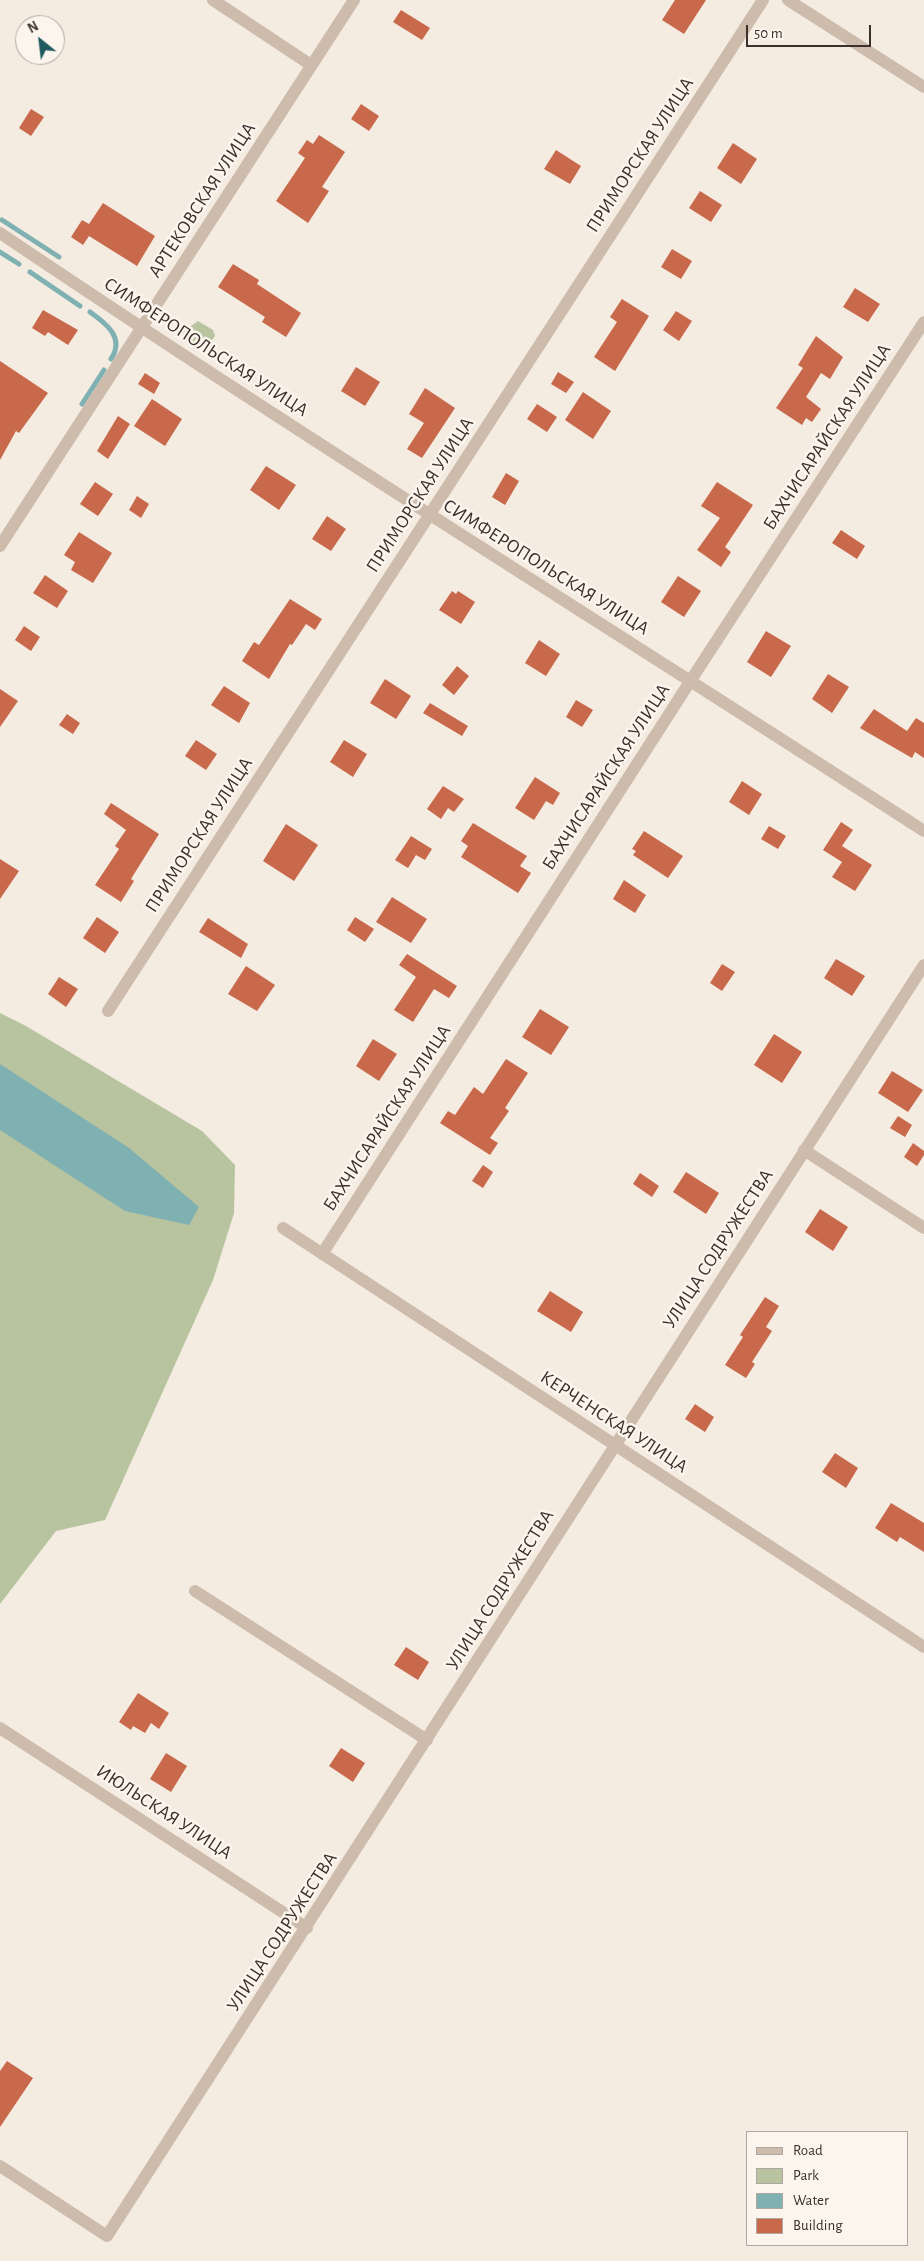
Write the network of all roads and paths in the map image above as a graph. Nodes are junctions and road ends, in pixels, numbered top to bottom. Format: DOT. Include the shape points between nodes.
graph roads {
  1 [pos="214,0"];
  2 [pos="354,0"];
  3 [pos="762,0"];
  4 [pos="788,0"];
  5 [pos="311,65"];
  6 [pos="924,87"];
  7 [pos="0,233"];
  8 [pos="924,322"];
  9 [pos="142,328"];
  10 [pos="429,515"];
  11 [pos="0,546"];
  12 [pos="691,680"];
  13 [pos="924,831"];
  14 [pos="924,964"];
  15 [pos="108,1011"];
  16 [pos="804,1150"];
  17 [pos="283,1228"];
  18 [pos="924,1228"];
  19 [pos="322,1254"];
  20 [pos="615,1445"];
  21 [pos="195,1591"];
  22 [pos="924,1647"];
  23 [pos="0,1728"];
  24 [pos="427,1740"];
  25 [pos="307,1928"];
  26 [pos="0,2166"];
  1 -- 5 [label="street"];
  2 -- 5 [label="street, АРТЕКОВСКАЯ УЛИЦА"];
  3 -- 10 [label="street, ПРИМОРСКАЯ УЛИЦА"];
  4 -- 6 [label="street"];
  5 -- 9 [label="street, АРТЕКОВСКАЯ УЛИЦА"];
  7 -- 9 [label="street, СИМФЕРОПОЛЬСКАЯ УЛИЦА"];
  8 -- 12 [label="street, БАХЧИСАРАЙСКАЯ УЛИЦА"];
  9 -- 10 [label="street, СИМФЕРОПОЛЬСКАЯ УЛИЦА"];
  9 -- 11 [label="street, АРТЕКОВСКАЯ УЛИЦА"];
  10 -- 12 [label="street, СИМФЕРОПОЛЬСКАЯ УЛИЦА"];
  10 -- 15 [label="street, ПРИМОРСКАЯ УЛИЦА"];
  12 -- 13 [label="street, СИМФЕРОПОЛЬСКАЯ УЛИЦА"];
  12 -- 19 [label="street, БАХЧИСАРАЙСКАЯ УЛИЦА"];
  14 -- 16 [label="street, УЛИЦА СОДРУЖЕСТВА"];
  16 -- 18 [label="street"];
  16 -- 20 [label="street, УЛИЦА СОДРУЖЕСТВА"];
  17 -- 19 [label="street, КЕРЧЕНСКАЯ УЛИЦА"];
  19 -- 20 [label="street, КЕРЧЕНСКАЯ УЛИЦА"];
  20 -- 22 [label="street, КЕРЧЕНСКАЯ УЛИЦА"];
  20 -- 24 [label="street, УЛИЦА СОДРУЖЕСТВА"];
  21 -- 24 [label="street"];
  23 -- 25 [label="street, ИЮЛЬСКАЯ УЛИЦА"];
  24 -- 25 [label="street, УЛИЦА СОДРУЖЕСТВА"];
  25 -- 26 [label="street, УЛИЦА СОДРУЖЕСТВА" via="107,2236"];
}
